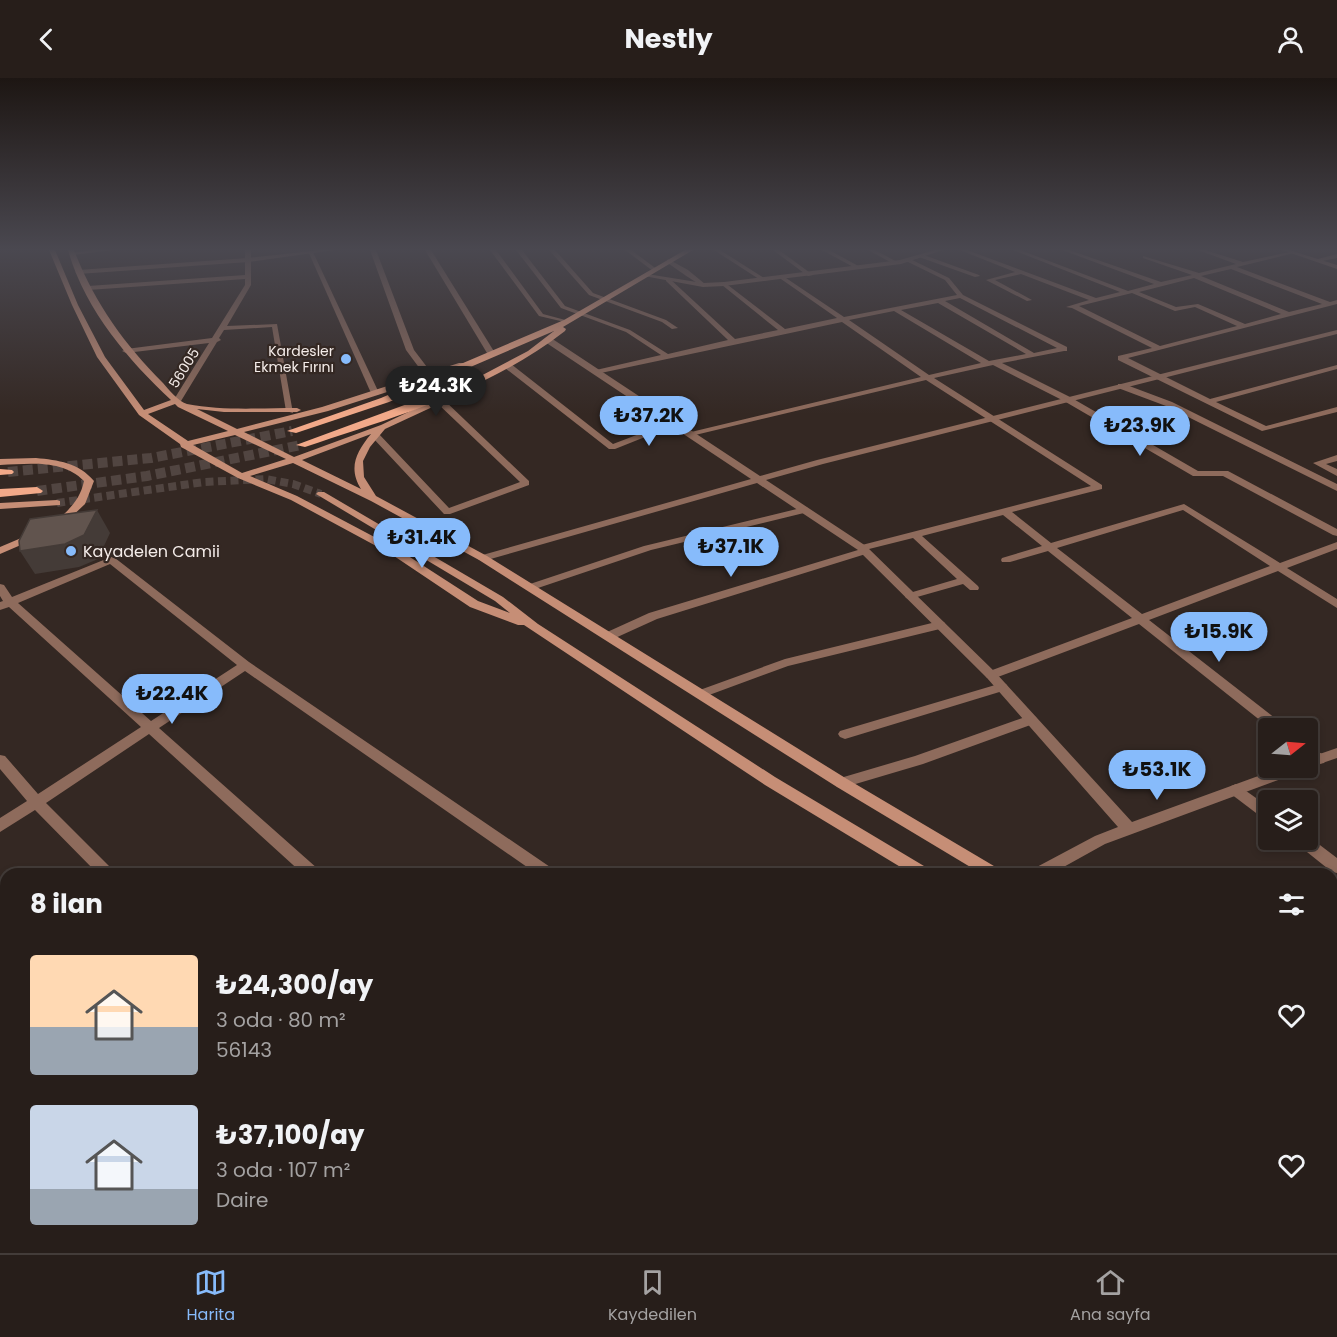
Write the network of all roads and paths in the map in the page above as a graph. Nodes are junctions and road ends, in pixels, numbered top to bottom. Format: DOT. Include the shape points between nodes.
graph roads {
  1 [pos="75,305"];
  2 [pos="98,305"];
  3 [pos="237,305"];
  4 [pos="335,305"];
  5 [pos="393,305"];
  6 [pos="462,305"];
  7 [pos="533,305"];
  8 [pos="561,305"];
  9 [pos="599,305"];
  10 [pos="624,305"];
  11 [pos="694,305"];
  12 [pos="749,305"];
  13 [pos="822,305"];
  14 [pos="915,305"];
  15 [pos="946,305"];
  16 [pos="978,305"];
  17 [pos="1076,305"];
  18 [pos="1164,305"];
  19 [pos="1265,305"];
  20 [pos="1326,305"];
  21 [pos="895,309"];
  22 [pos="584,313"];
  23 [pos="1289,315"];
  24 [pos="843,319"];
  25 [pos="567,322"];
  26 [pos="1244,326"];
  27 [pos="224,328"];
  28 [pos="674,328"];
  29 [pos="783,332"];
  30 [pos="1337,332"];
  31 [pos="217,340"];
  32 [pos="548,340"];
  33 [pos="733,341"];
  34 [pos="508,346"];
  35 [pos="1159,348"];
  36 [pos="126,351"];
  37 [pos="491,353"];
  38 [pos="531,353"];
  39 [pos="1032,355"];
  40 [pos="668,357"];
  41 [pos="465,364"];
  42 [pos="991,364"];
  43 [pos="508,366"];
  44 [pos="1337,367"];
  45 [pos="599,372"];
  46 [pos="429,375"];
  47 [pos="1162,376"];
  48 [pos="928,378"];
  49 [pos="478,381"];
  50 [pos="1121,386"];
  51 [pos="375,393"];
  52 [pos="1066,399"];
  53 [pos="440,401"];
  54 [pos="1210,401"];
  55 [pos="179,403"];
  56 [pos="325,409"];
  57 [pos="1337,409"];
  58 [pos="290,411"];
  59 [pos="142,413"];
  60 [pos="992,417"];
  61 [pos="676,423"];
  62 [pos="292,430"];
  63 [pos="232,432"];
  64 [pos="379,432"];
  65 [pos="694,434"];
  66 [pos="184,445"];
  67 [pos="301,445"];
  68 [pos="1337,458"];
  69 [pos="293,461"];
  70 [pos="0,462"];
  71 [pos="1337,473"];
  72 [pos="241,476"];
  73 [pos="760,478"];
  74 [pos="1337,488"];
  75 [pos="37,491"];
  76 [pos="0,494"];
  77 [pos="321,494"];
  78 [pos="374,499"];
  79 [pos="57,503"];
  80 [pos="0,506"];
  81 [pos="805,510"];
  82 [pos="1004,512"];
  83 [pos="51,528"];
  84 [pos="40,532"];
  85 [pos="1337,532"];
  86 [pos="914,534"];
  87 [pos="1337,544"];
  88 [pos="1051,547"];
  89 [pos="863,549"];
  90 [pos="0,551"];
  91 [pos="483,558"];
  92 [pos="1006,560"];
  93 [pos="1278,567"];
  94 [pos="0,587"];
  95 [pos="531,587"];
  96 [pos="910,596"];
  97 [pos="5,603"];
  98 [pos="1337,604"];
  99 [pos="1140,620"];
  100 [pos="940,625"];
  101 [pos="534,627"];
  102 [pos="609,636"];
  103 [pos="245,665"];
  104 [pos="991,675"];
  105 [pos="1002,687"];
  106 [pos="701,694"];
  107 [pos="1266,718"];
  108 [pos="1031,720"];
  109 [pos="152,728"];
  110 [pos="845,734"];
  111 [pos="1337,753"];
  112 [pos="1318,757"];
  113 [pos="0,760"];
  114 [pos="1268,778"];
  115 [pos="842,783"];
  116 [pos="1236,790"];
  117 [pos="36,802"];
  118 [pos="1258,807"];
  119 [pos="0,826"];
  120 [pos="1129,829"];
  121 [pos="1315,850"];
  122 [pos="1337,867"];
  123 [pos="101,868"];
  124 [pos="306,868"];
  125 [pos="539,868"];
  126 [pos="914,868"];
  127 [pos="984,868"];
  128 [pos="1049,868"];
  1 -- 59 [label="main road" via="101,357"];
  2 -- 36 [label="main road"];
  3 -- 27 [label="street, 56005"];
  4 -- 51 [label="street"];
  5 -- 46 [label="street" via="410,350"];
  6 -- 37 [label="street"];
  7 -- 25 [label="street" via="541,315"];
  8 -- 22 [label="street"];
  9 -- 22 [label="main road"];
  10 -- 28 [label="street"];
  11 -- 33 [label="street"];
  12 -- 29 [label="street"];
  13 -- 24 [label="street"];
  14 -- 21 [label="street"];
  15 -- 39 [label="street"];
  16 -- 39 [label="street" via="1065,349"];
  17 -- 35 [label="street" via="1071,306"];
  18 -- 26 [label="street" via="1175,309 1196,305"];
  19 -- 23 [label="street"];
  20 -- 23 [label="street"];
  21 -- 24 [label="street"];
  21 -- 42 [label="street"];
  22 -- 25 [label="main road"];
  22 -- 40 [label="street" via="628,331"];
  23 -- 26 [label="street"];
  24 -- 29 [label="street"];
  24 -- 48 [label="street"];
  25 -- 32 [label="main road"];
  25 -- 34 [label="main road"];
  26 -- 35 [label="street"];
  27 -- 31 [label="street, 56005"];
  27 -- 58 [label="street" via="275,325"];
  29 -- 33 [label="street"];
  30 -- 47 [label="street"];
  31 -- 36 [label="street"];
  31 -- 55 [label="street, 56005"];
  32 -- 38 [label="main road"];
  32 -- 45 [label="street"];
  33 -- 40 [label="street"];
  34 -- 37 [label="main road"];
  34 -- 38 [label="main road"];
  35 -- 47 [label="street" via="1121,358"];
  36 -- 55 [label="main road"];
  37 -- 41 [label="main road"];
  38 -- 43 [label="main road"];
  39 -- 42 [label="street"];
  40 -- 45 [label="street"];
  41 -- 46 [label="main road"];
  41 -- 62 [label="main road" via="386,400"];
  42 -- 48 [label="street"];
  42 -- 52 [label="street"];
  43 -- 49 [label="main road"];
  43 -- 61 [label="street" via="612,447"];
  44 -- 54 [label="street"];
  45 -- 61 [label="street"];
  46 -- 51 [label="main road"];
  47 -- 50 [label="street"];
  47 -- 54 [label="street"];
  48 -- 60 [label="street"];
  48 -- 65 [label="street"];
  49 -- 53 [label="main road"];
  49 -- 67 [label="main road"];
  50 -- 52 [label="street"];
  50 -- 74 [label="street" via="1169,404"];
  51 -- 56 [label="main road"];
  52 -- 60 [label="street"];
  52 -- 85 [label="street" via="1196,474 1225,473"];
  53 -- 64 [label="main road"];
  53 -- 64 [label="street" via="526,483 447,512"];
  54 -- 57 [label="street" via="1264,429"];
  55 -- 58 [label="main road" via="224,410"];
  55 -- 59 [label="main road"];
  55 -- 63 [label="main road"];
  56 -- 58 [label="main road"];
  56 -- 63 [label="main road"];
  59 -- 66 [label="main road"];
  60 -- 73 [label="street"];
  60 -- 82 [label="street" via="1099,487"];
  61 -- 65 [label="street"];
  63 -- 66 [label="main road"];
  63 -- 69 [label="main road"];
  64 -- 69 [label="main road"];
  64 -- 78 [label="main road" via="360,454 357,465 360,482"];
  65 -- 73 [label="street"];
  66 -- 72 [label="main road"];
  68 -- 71 [label="street" via="1318,464"];
  69 -- 72 [label="main road"];
  69 -- 78 [label="main road"];
  70 -- 83 [label="main road" via="64,464 82,472 89,481 76,511"];
  72 -- 101 [label="main road" via="294,498 395,552 474,604"];
  73 -- 81 [label="street"];
  73 -- 91 [label="street"];
  75 -- 76 [label="main road"];
  77 -- 101 [label="main road" via="500,599"];
  78 -- 91 [label="main road"];
  79 -- 80 [label="main road"];
  81 -- 89 [label="street"];
  81 -- 95 [label="street" via="648,548"];
  82 -- 86 [label="street"];
  82 -- 88 [label="street"];
  84 -- 90 [label="main road"];
  86 -- 89 [label="street"];
  86 -- 96 [label="street" via="969,584"];
  87 -- 93 [label="street"];
  88 -- 92 [label="street"];
  88 -- 93 [label="street" via="1184,507"];
  88 -- 99 [label="street"];
  89 -- 96 [label="street"];
  89 -- 102 [label="street" via="653,616"];
  91 -- 95 [label="main road"];
  93 -- 98 [label="street"];
  93 -- 99 [label="street"];
  94 -- 97 [label="street"];
  95 -- 102 [label="main road"];
  96 -- 100 [label="street"];
  97 -- 103 [label="street" via="111,560"];
  97 -- 109 [label="street"];
  99 -- 104 [label="street"];
  99 -- 107 [label="street"];
  100 -- 104 [label="street"];
  100 -- 106 [label="street" via="784,663"];
  101 -- 126 [label="main road" via="770,781"];
  102 -- 106 [label="main road"];
  103 -- 109 [label="street"];
  103 -- 125 [label="street"];
  104 -- 105 [label="street"];
  105 -- 108 [label="street"];
  105 -- 110 [label="street"];
  106 -- 115 [label="main road"];
  108 -- 115 [label="street"];
  108 -- 120 [label="street"];
  109 -- 117 [label="street"];
  109 -- 124 [label="street"];
  111 -- 112 [label="street"];
  113 -- 117 [label="street"];
  114 -- 116 [label="street"];
  115 -- 127 [label="main road"];
  116 -- 118 [label="street"];
  116 -- 120 [label="street"];
  117 -- 119 [label="street"];
  117 -- 123 [label="street"];
  120 -- 128 [label="street"];
  121 -- 122 [label="street"];
}
